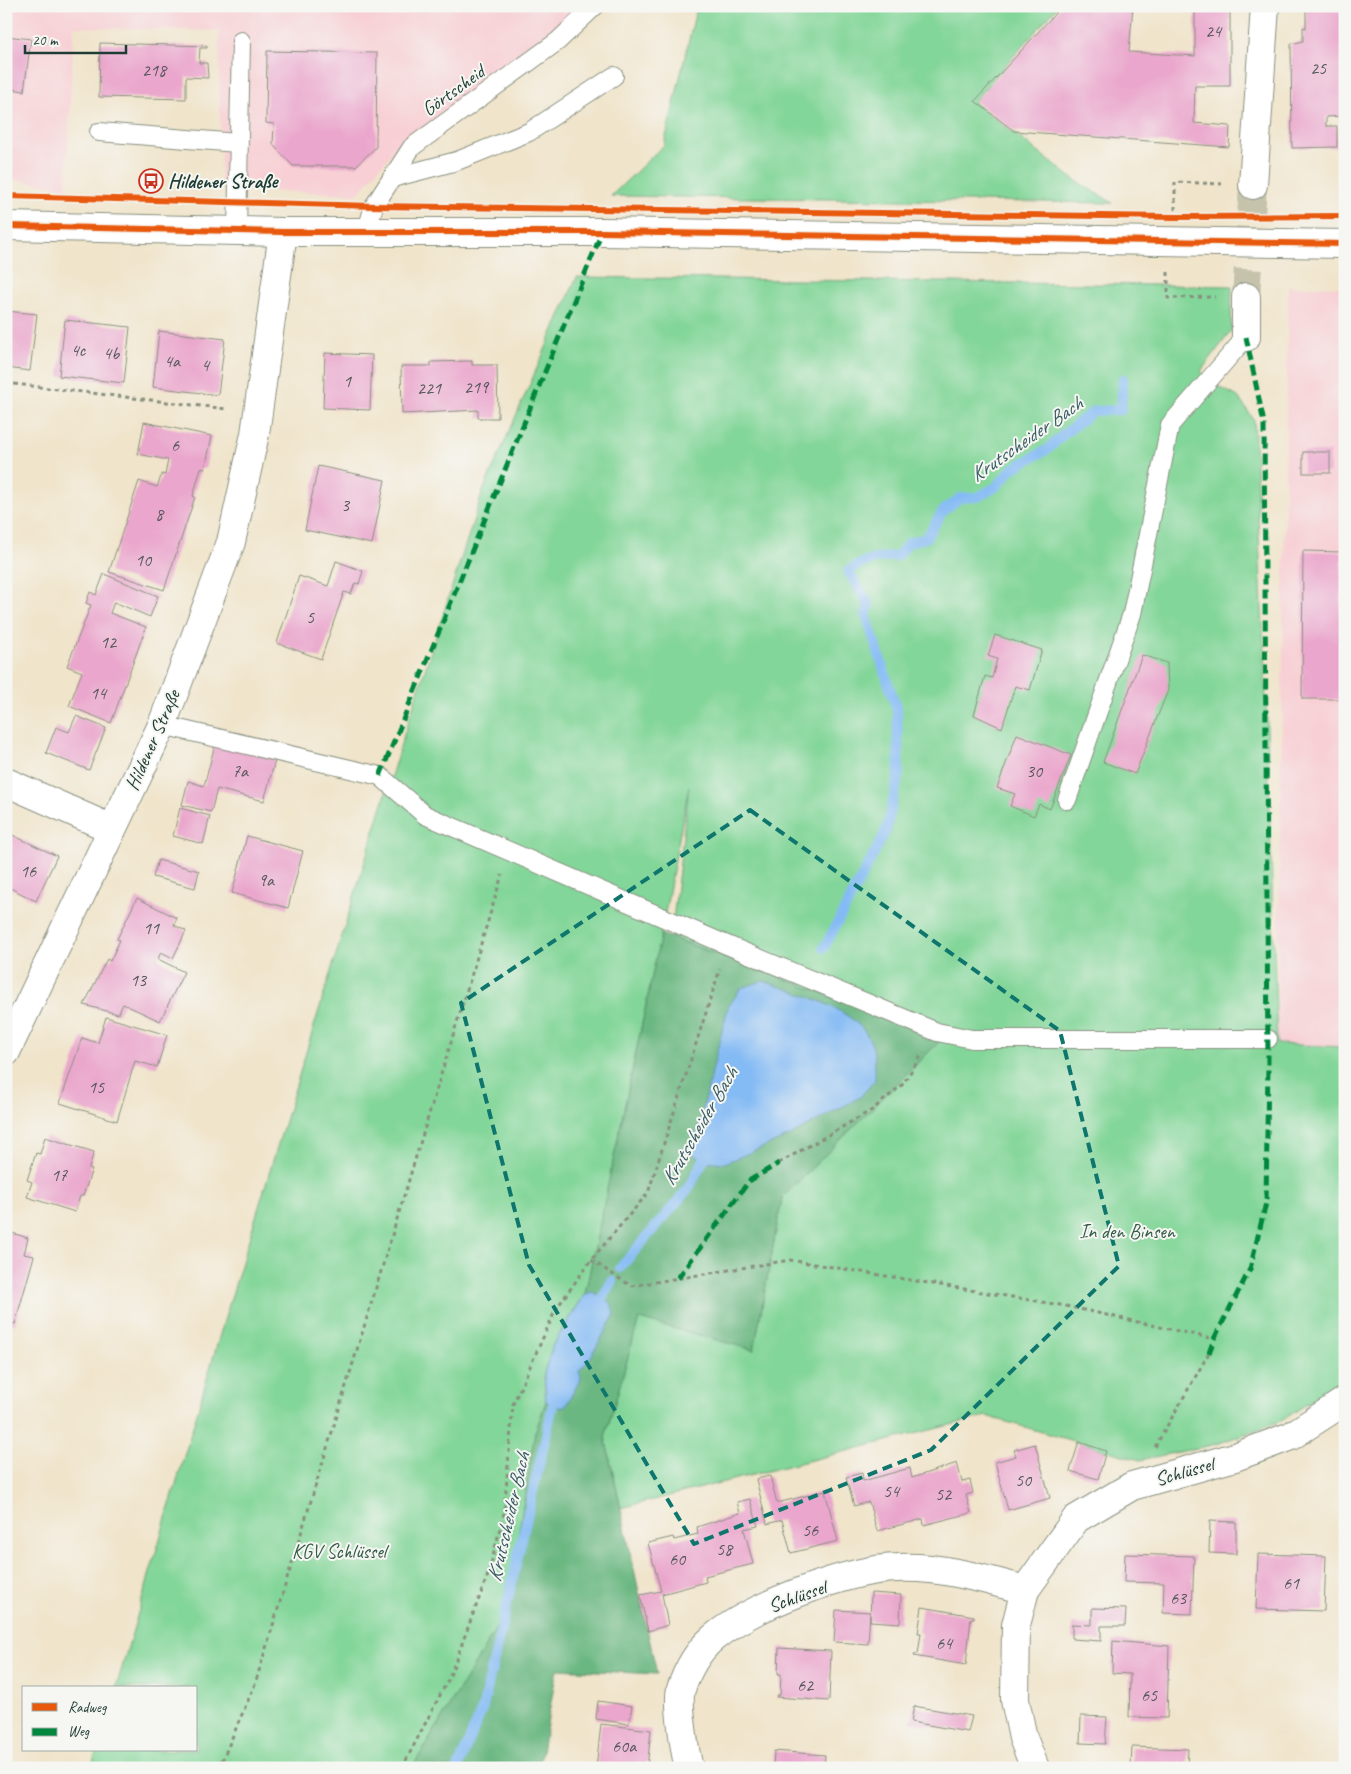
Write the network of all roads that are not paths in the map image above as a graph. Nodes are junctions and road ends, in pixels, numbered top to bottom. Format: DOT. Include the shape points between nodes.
graph roads {
  1 [pos="595,6"];
  2 [pos="1265,6"];
  3 [pos="242,41"];
  4 [pos="614,76"];
  5 [pos="99,132"];
  6 [pos="238,143"];
  7 [pos="392,178"];
  8 [pos="1253,185"];
  9 [pos="6,226"];
  10 [pos="237,231"];
  11 [pos="283,232"];
  12 [pos="366,233"];
  13 [pos="1345,244"];
  14 [pos="1246,297"];
  15 [pos="1246,337"];
  16 [pos="162,725"];
  17 [pos="6,782"];
  18 [pos="1067,800"];
  19 [pos="112,829"];
  20 [pos="1268,1039"];
  21 [pos="6,1052"];
  22 [pos="1345,1401"];
  23 [pos="1025,1590"];
  24 [pos="689,1768"];
  25 [pos="1035,1768"];
  1 -- 7 [label="lane, Görtscheid" via="558,41 412,146"];
  2 -- 8 [label="street"];
  3 -- 6 [label="lane"];
  4 -- 7 [label="lane" via="529,132 457,161"];
  5 -- 6 [label="lane"];
  6 -- 10 [label="lane"];
  7 -- 12 [label="lane, Görtscheid" via="374,206"];
  9 -- 10 [label="street"];
  10 -- 11 [label="street"];
  11 -- 12 [label="street"];
  11 -- 16 [label="street, Hildener Straße" via="258,413 231,542"];
  12 -- 13 [label="street" via="1172,229"];
  14 -- 15 [label="street"];
  15 -- 18 [label="lane" via="1170,425 1132,614"];
  16 -- 19 [label="street, Hildener Straße"];
  16 -- 20 [label="lane" via="380,776 425,815 937,1032 972,1040"];
  17 -- 19 [label="street"];
  19 -- 21 [label="street, Hildener Straße"];
  22 -- 23 [label="street, Schlüssel" via="1291,1436 1235,1457 1132,1486 1076,1519"];
  23 -- 24 [label="street, Schlüssel" via="958,1573 898,1568 855,1575 791,1596 745,1616 712,1639 692,1664 680,1692"];
  23 -- 25 [label="street, Schlüssel" via="1016,1625 1015,1700 1023,1738"];
}
